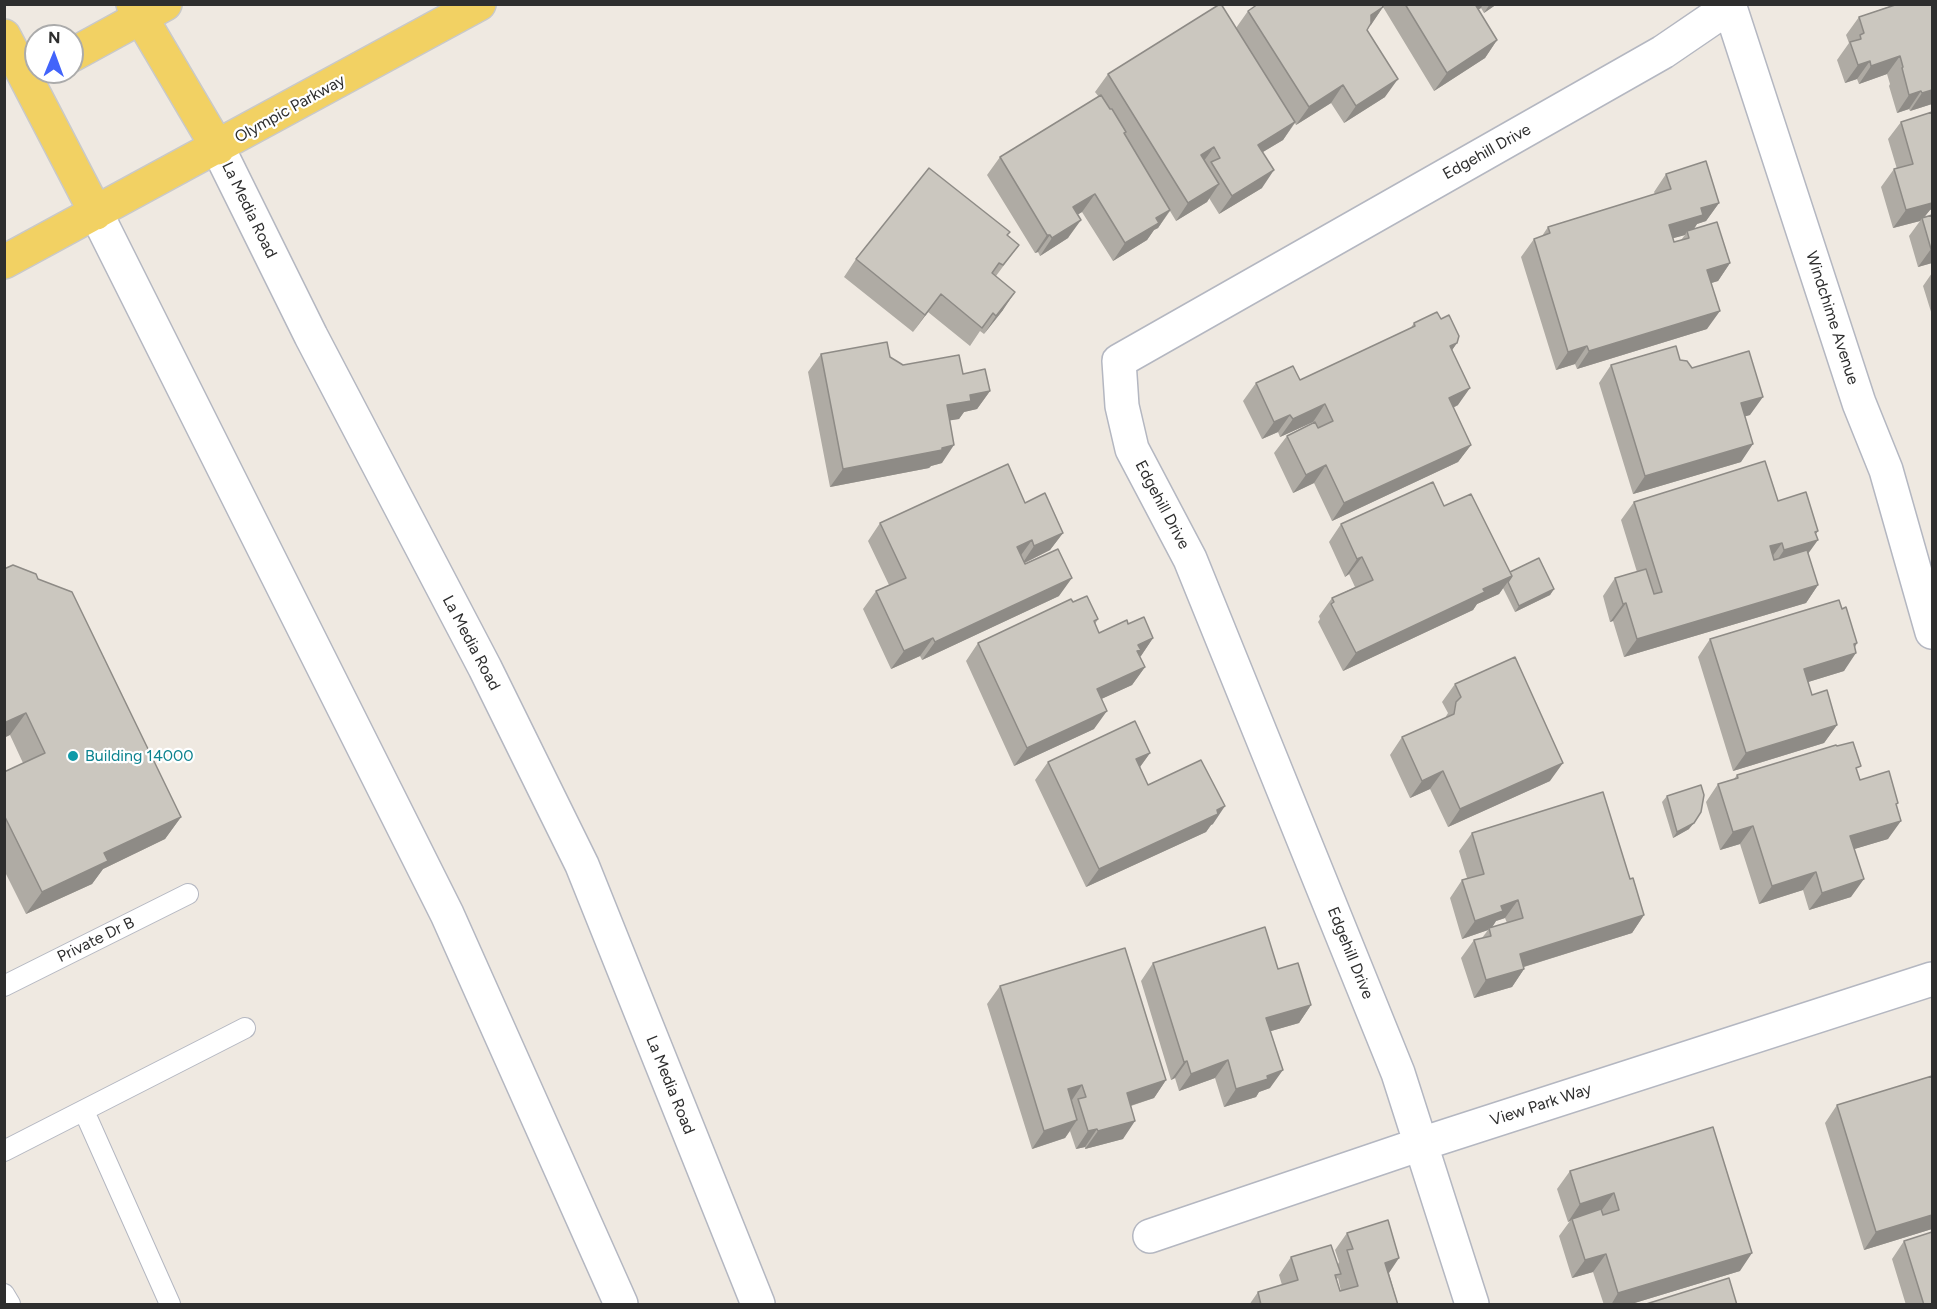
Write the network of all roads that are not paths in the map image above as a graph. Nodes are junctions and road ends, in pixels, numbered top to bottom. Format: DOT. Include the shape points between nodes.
graph roads {
  1 [pos="479,4"];
  2 [pos="1729,6"];
  3 [pos="146,9"];
  4 [pos="4,36"];
  5 [pos="84,48"];
  6 [pos="24,81"];
  7 [pos="26,84"];
  8 [pos="219,148"];
  9 [pos="96,213"];
  10 [pos="4,262"];
  11 [pos="1932,632"];
  12 [pos="188,894"];
  13 [pos="1932,979"];
  14 [pos="4,986"];
  15 [pos="245,1028"];
  16 [pos="84,1111"];
  17 [pos="1422,1144"];
  18 [pos="4,1151"];
  19 [pos="1150,1236"];
  20 [pos="4,1294"];
  21 [pos="10,1305"];
  22 [pos="170,1305"];
  23 [pos="621,1305"];
  24 [pos="758,1305"];
  25 [pos="1472,1305"];
  1 -- 8 [label="main road, Olympic Parkway"];
  2 -- 11 [label="street, Windchime Avenue" via="1859,403 1886,470"];
  2 -- 17 [label="street, Edgehill Drive" via="1663,52 1119,361 1122,406 1132,449 1190,560 1398,1072"];
  3 -- 5 [label="main road"];
  3 -- 8 [label="main road, La Media Road"];
  4 -- 6 [label="main road"];
  7 -- 9 [label="main road"];
  8 -- 9 [label="main road, Olympic Parkway"];
  8 -- 24 [label="street, La Media Road" via="582,865"];
  9 -- 10 [label="main road, Olympic Parkway"];
  9 -- 23 [label="street" via="447,914"];
  12 -- 14 [label="lane, Private Dr B"];
  13 -- 17 [label="street, View Park Way"];
  15 -- 16 [label="lane"];
  16 -- 18 [label="lane"];
  16 -- 22 [label="lane"];
  17 -- 19 [label="street, View Park Way"];
  17 -- 25 [label="street, Edgehill Drive"];
  20 -- 21 [label="lane"];
}
